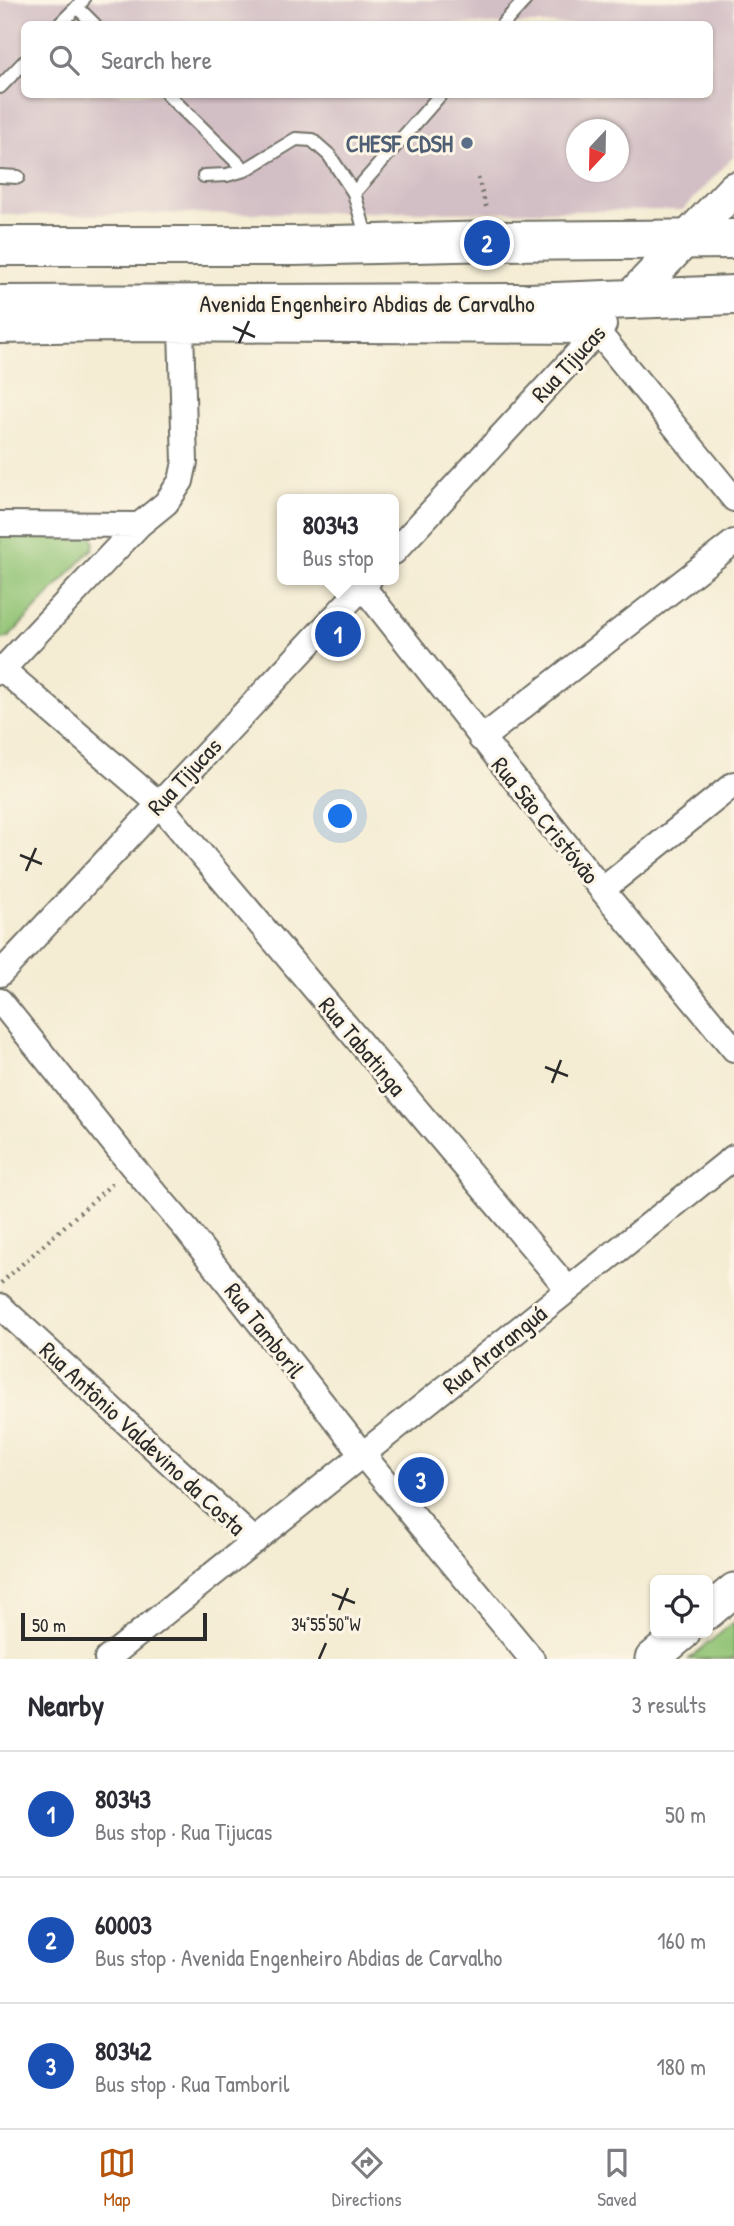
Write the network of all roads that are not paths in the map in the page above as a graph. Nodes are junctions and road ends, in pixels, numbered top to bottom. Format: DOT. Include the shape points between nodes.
graph roads {
  1 [pos="524,0"];
  2 [pos="80,4"];
  3 [pos="63,21"];
  4 [pos="92,21"];
  5 [pos="506,21"];
  6 [pos="21,65"];
  7 [pos="0,88"];
  8 [pos="171,98"];
  9 [pos="437,98"];
  10 [pos="245,170"];
  11 [pos="0,176"];
  12 [pos="204,176"];
  13 [pos="18,177"];
  14 [pos="734,189"];
  15 [pos="354,193"];
  16 [pos="689,239"];
  17 [pos="734,239"];
  18 [pos="369,244"];
  19 [pos="0,247"];
  20 [pos="734,295"];
  21 [pos="694,296"];
  22 [pos="629,299"];
  23 [pos="0,305"];
  24 [pos="181,329"];
  25 [pos="0,331"];
  26 [pos="597,331"];
  27 [pos="734,499"];
  28 [pos="0,524"];
  29 [pos="139,525"];
  30 [pos="734,542"];
  31 [pos="399,547"];
  32 [pos="364,585"];
  33 [pos="367,585"];
  34 [pos="1,669"];
  35 [pos="481,739"];
  36 [pos="734,784"];
  37 [pos="158,803"];
  38 [pos="601,890"];
  39 [pos="0,974"];
  40 [pos="0,1001"];
  41 [pos="734,1049"];
  42 [pos="734,1157"];
  43 [pos="568,1289"];
  44 [pos="0,1306"];
  45 [pos="363,1455"];
  46 [pos="255,1541"];
  47 [pos="734,1591"];
  48 [pos="713,1608"];
  49 [pos="677,1638"];
  50 [pos="107,1659"];
  51 [pos="532,1659"];
  52 [pos="652,1659"];
  1 -- 5 [label="lane"];
  2 -- 3 [label="lane"];
  2 -- 4 [label="lane"];
  6 -- 7 [label="lane"];
  8 -- 10 [label="lane"];
  9 -- 15 [label="lane"];
  10 -- 12 [label="lane"];
  10 -- 15 [label="lane" via="296,139 307,138 329,155"];
  11 -- 13 [label="lane"];
  14 -- 16 [label="street"];
  15 -- 18 [label="lane"];
  16 -- 17 [label="highway"];
  16 -- 18 [label="highway"];
  16 -- 21 [label="street"];
  16 -- 22 [label="street"];
  18 -- 19 [label="highway"];
  20 -- 21 [label="highway, Avenida Engenheiro Abdias de Carvalho"];
  21 -- 22 [label="highway, Avenida Engenheiro Abdias de Carvalho"];
  22 -- 23 [label="highway, Avenida Engenheiro Abdias de Carvalho"];
  22 -- 26 [label="street, Rua Tijucas"];
  24 -- 25 [label="street"];
  24 -- 26 [label="street"];
  24 -- 29 [label="street" via="184,472 166,503"];
  26 -- 27 [label="street"];
  26 -- 31 [label="street, Rua Tijucas"];
  28 -- 29 [label="street"];
  29 -- 34 [label="street"];
  30 -- 35 [label="street"];
  32 -- 37 [label="street, Rua Tijucas"];
  33 -- 35 [label="street, Rua São Cristóvão"];
  34 -- 37 [label="street, Rua Tabatinga"];
  35 -- 38 [label="street, Rua São Cristóvão"];
  36 -- 38 [label="street"];
  37 -- 39 [label="street, Rua Tijucas"];
  37 -- 43 [label="street, Rua Tabatinga"];
  38 -- 41 [label="street, Rua São Cristóvão"];
  40 -- 45 [label="street, Rua Tamboril" via="186,1228"];
  42 -- 43 [label="street, Rua Araranguá"];
  43 -- 45 [label="street, Rua Araranguá"];
  44 -- 46 [label="street, Rua Antônio Valdevino da Costa"];
  45 -- 46 [label="street, Rua Araranguá"];
  45 -- 51 [label="street, Rua Tamboril"];
  46 -- 50 [label="street, Rua Araranguá"];
  47 -- 48 [label="street"];
  49 -- 52 [label="street"];
}
